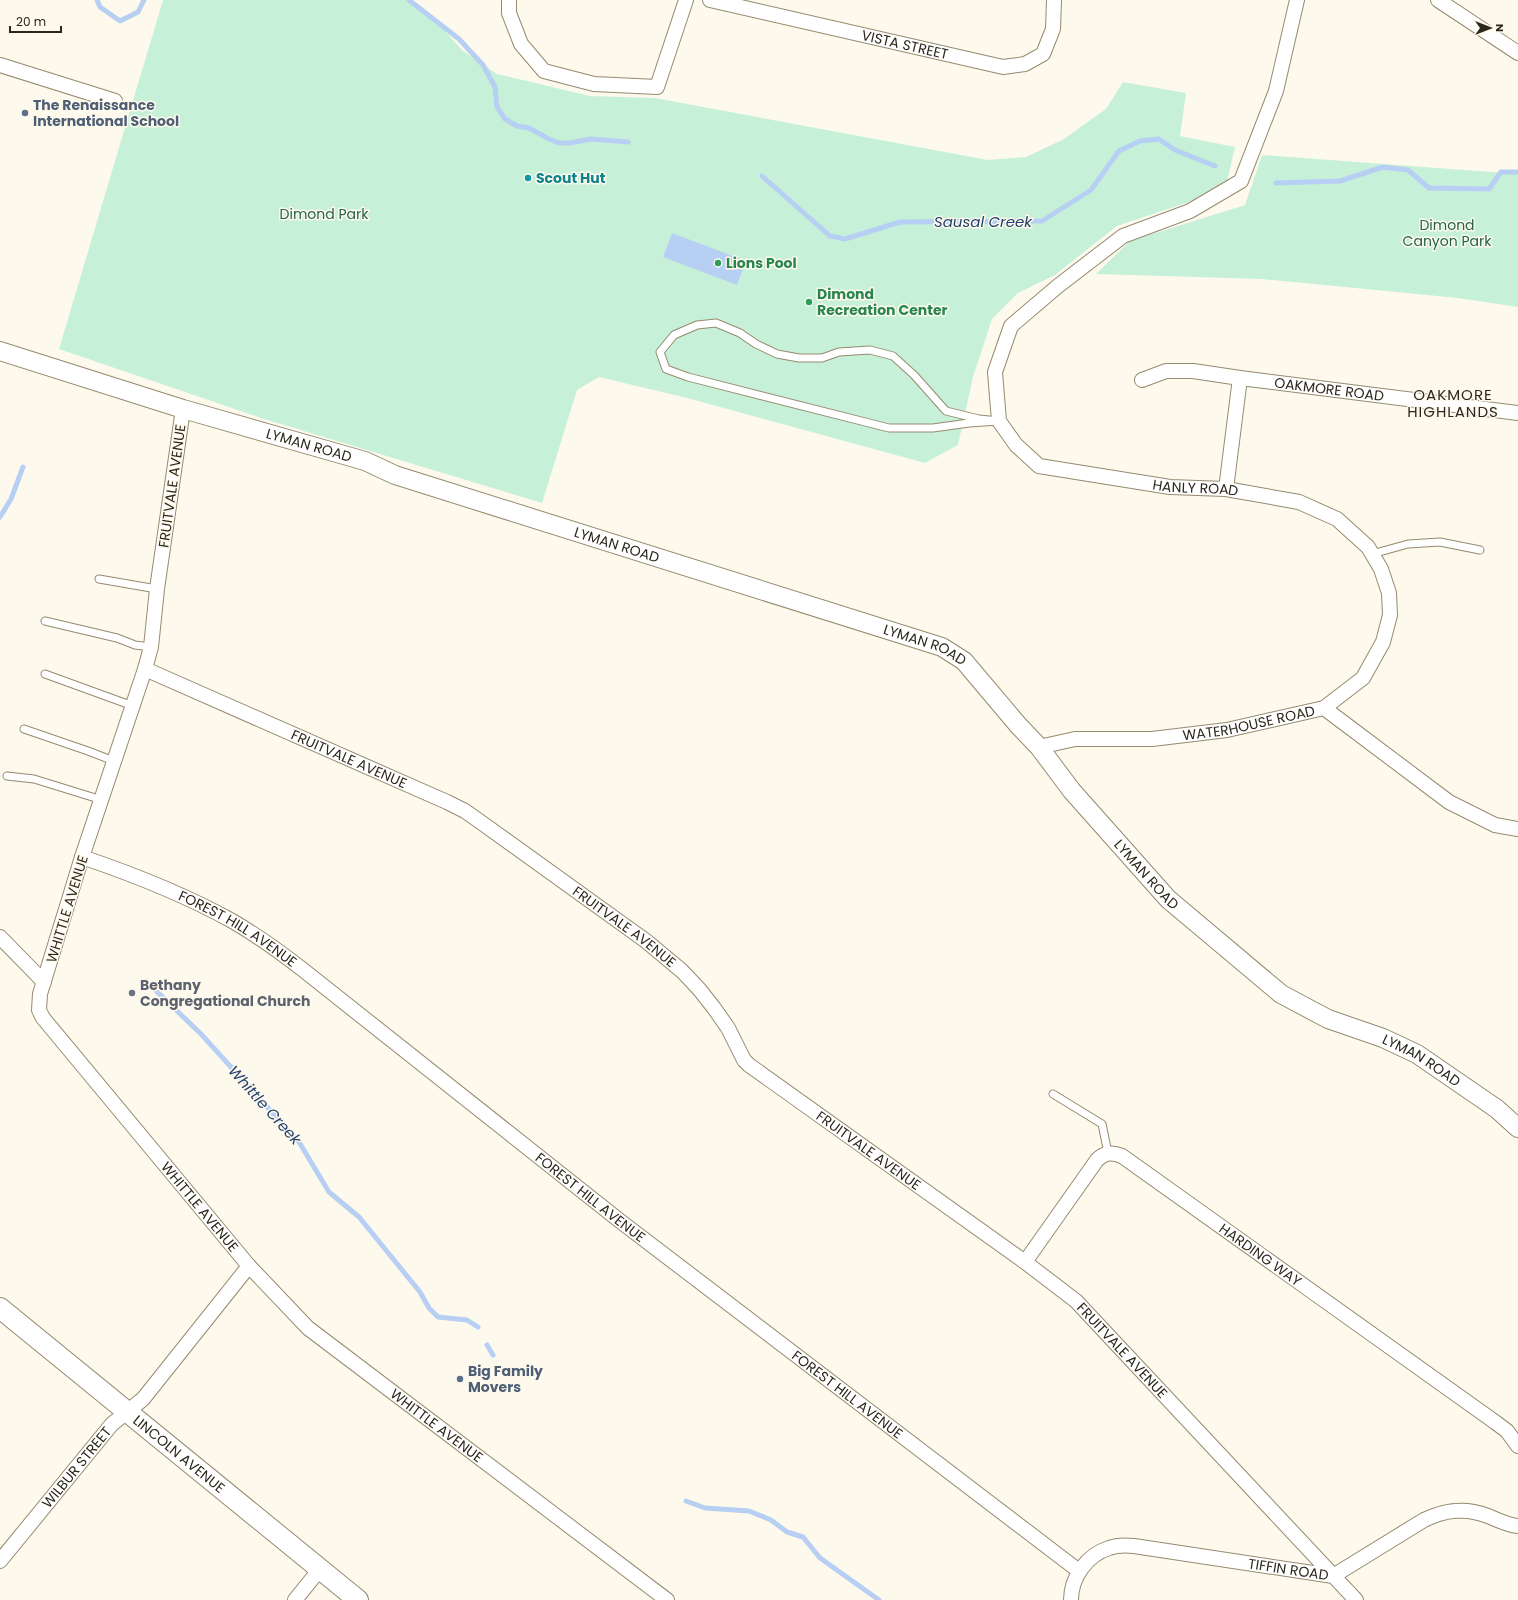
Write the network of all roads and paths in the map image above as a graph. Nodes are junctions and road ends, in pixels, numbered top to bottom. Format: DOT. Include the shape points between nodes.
graph roads {
  1 [pos="509,0"];
  2 [pos="686,0"];
  3 [pos="710,0"];
  4 [pos="1054,0"];
  5 [pos="1297,0"];
  6 [pos="1438,0"];
  7 [pos="1518,53"];
  8 [pos="0,65"];
  9 [pos="115,101"];
  10 [pos="0,351"];
  11 [pos="1240,378"];
  12 [pos="1142,380"];
  13 [pos="183,409"];
  14 [pos="1518,413"];
  15 [pos="999,421"];
  16 [pos="1226,489"];
  17 [pos="1480,550"];
  18 [pos="1372,554"];
  19 [pos="99,579"];
  20 [pos="158,589"];
  21 [pos="45,621"];
  22 [pos="151,647"];
  23 [pos="145,669"];
  24 [pos="45,674"];
  25 [pos="133,706"];
  26 [pos="1324,708"];
  27 [pos="24,729"];
  28 [pos="1039,747"];
  29 [pos="114,761"];
  30 [pos="7,776"];
  31 [pos="102,800"];
  32 [pos="1518,829"];
  33 [pos="82,857"];
  34 [pos="0,937"];
  35 [pos="44,982"];
  36 [pos="1053,1094"];
  37 [pos="1518,1128"];
  38 [pos="1108,1153"];
  39 [pos="1026,1262"];
  40 [pos="249,1266"];
  41 [pos="0,1308"];
  42 [pos="127,1411"];
  43 [pos="1518,1446"];
  44 [pos="1518,1526"];
  45 [pos="0,1561"];
  46 [pos="320,1569"];
  47 [pos="1079,1571"];
  48 [pos="1333,1576"];
  49 [pos="295,1600"];
  50 [pos="358,1600"];
  51 [pos="667,1600"];
  52 [pos="1071,1600"];
  53 [pos="1356,1600"];
  1 -- 2 [label="street" via="510,13 521,44 544,71 594,84 657,87"];
  3 -- 4 [label="street, VISTA STREET" via="1003,67 1025,64 1043,54 1053,29"];
  5 -- 15 [label="street" via="1276,91 1241,181 1190,211 1123,236 1011,326 995,372"];
  6 -- 7 [label="street"];
  8 -- 9 [label="street"];
  10 -- 13 [label="street, FRUITVALE AVENUE"];
  11 -- 12 [label="street, OAKMORE ROAD" via="1193,371 1166,371"];
  11 -- 14 [label="street, OAKMORE ROAD"];
  11 -- 16 [label="street"];
  13 -- 20 [label="street, FRUITVALE AVENUE"];
  13 -- 28 [label="street, LYMAN ROAD" via="365,461 395,475 942,647 964,661"];
  15 -- 15 [label="lane" via="946,411 893,356 870,350 839,352 822,358 799,358 777,354 716,323 696,325 674,335 660,352 666,369 688,377 889,428 933,428"];
  15 -- 16 [label="street, HANLY ROAD" via="1016,445 1039,466 1170,487"];
  16 -- 18 [label="street, HANLY ROAD" via="1299,502 1331,516 1368,547"];
  17 -- 18 [label="lane" via="1440,542 1408,544"];
  18 -- 26 [label="street, HANLY ROAD" via="1381,569 1389,593 1390,615 1383,642 1363,678"];
  19 -- 20 [label="lane"];
  20 -- 22 [label="street, FRUITVALE AVENUE"];
  21 -- 22 [label="lane"];
  22 -- 23 [label="street, FRUITVALE AVENUE"];
  23 -- 25 [label="street, WHITTLE AVENUE"];
  23 -- 39 [label="street, FRUITVALE AVENUE" via="446,802 482,822 646,941 682,971 718,1013 749,1065"];
  24 -- 25 [label="lane"];
  25 -- 29 [label="street, WHITTLE AVENUE"];
  26 -- 28 [label="street, WATERHOUSE ROAD" via="1227,730 1152,739 1075,739"];
  26 -- 32 [label="street, WATERHOUSE ROAD" via="1449,802 1495,825"];
  27 -- 29 [label="lane"];
  28 -- 37 [label="street, LYMAN ROAD" via="1072,791 1168,899 1281,994 1328,1019 1383,1038 1417,1054 1497,1109"];
  29 -- 31 [label="street, WHITTLE AVENUE"];
  30 -- 31 [label="lane" via="34,779"];
  31 -- 33 [label="street, WHITTLE AVENUE"];
  33 -- 35 [label="street, WHITTLE AVENUE"];
  33 -- 47 [label="street, FOREST HILL AVENUE" via="196,902 234,923 302,968 626,1225"];
  34 -- 35 [label="street"];
  35 -- 40 [label="street, WHITTLE AVENUE" via="39,1002 43,1018"];
  36 -- 38 [label="lane" via="1102,1124"];
  38 -- 39 [label="street" via="1097,1160"];
  38 -- 43 [label="street, HARDING WAY" via="1122,1156 1496,1422 1507,1431"];
  39 -- 48 [label="street, FRUITVALE AVENUE" via="1076,1301"];
  40 -- 42 [label="street, WILBUR STREET" via="143,1399"];
  40 -- 51 [label="street, WHITTLE AVENUE" via="308,1328"];
  41 -- 42 [label="main road, LINCOLN AVENUE"];
  42 -- 45 [label="street, WILBUR STREET" via="112,1424"];
  42 -- 46 [label="main road, LINCOLN AVENUE"];
  44 -- 48 [label="street, TIFFIN ROAD" via="1473,1511 1436,1514"];
  46 -- 49 [label="street"];
  46 -- 50 [label="main road, LINCOLN AVENUE"];
  47 -- 48 [label="street, TIFFIN ROAD" via="1097,1553 1122,1545"];
  47 -- 52 [label="street, TIFFIN ROAD"];
  48 -- 53 [label="street, FRUITVALE AVENUE"];
}
